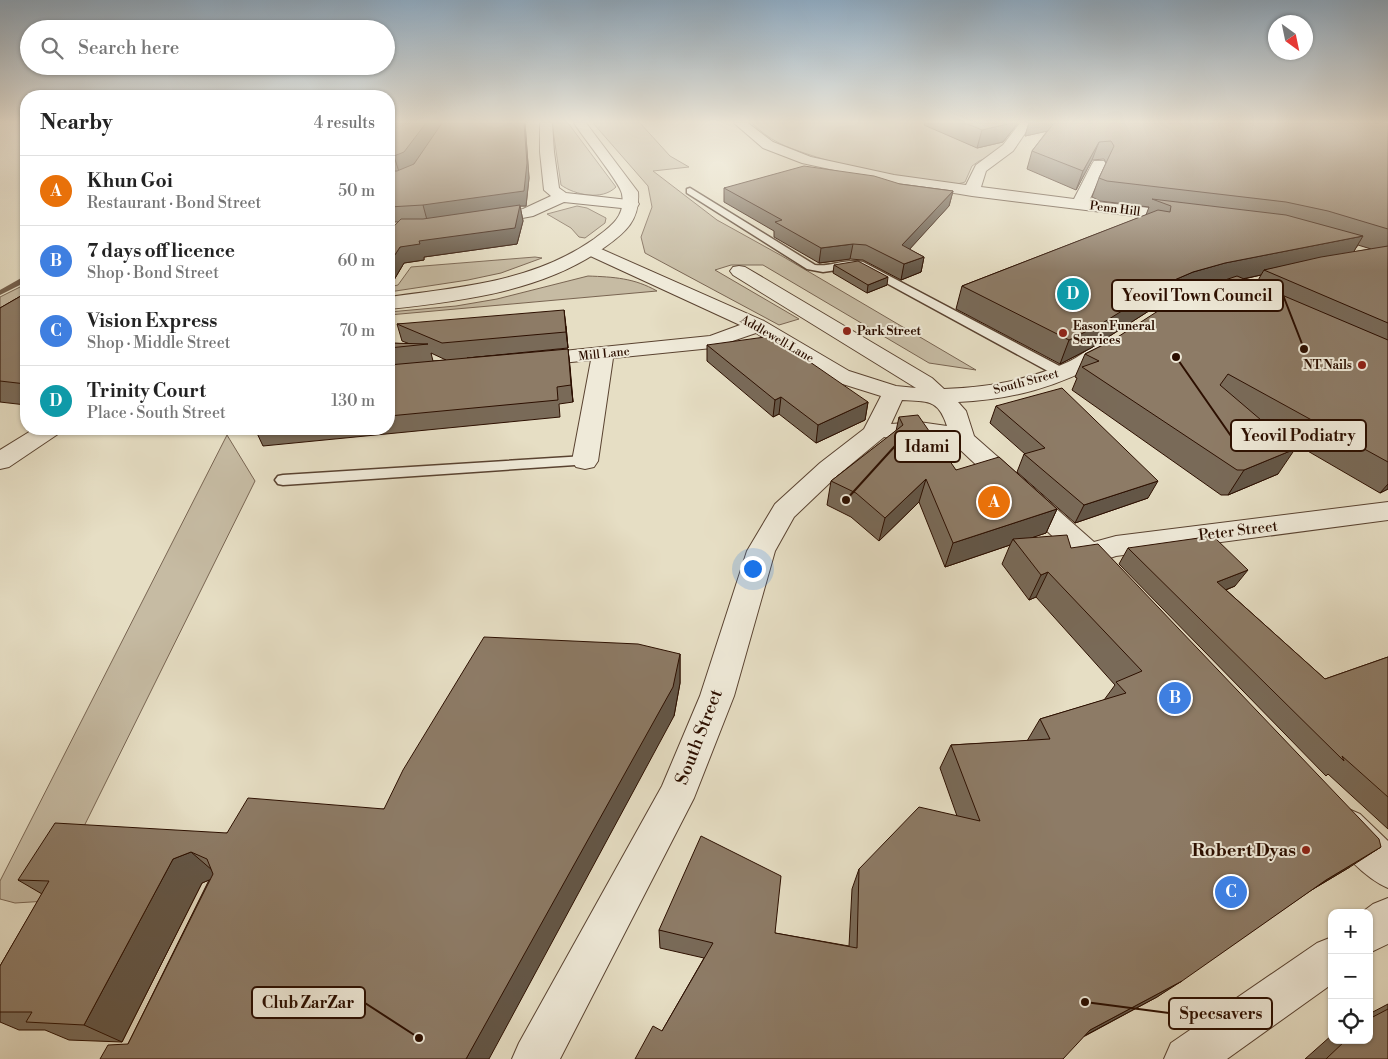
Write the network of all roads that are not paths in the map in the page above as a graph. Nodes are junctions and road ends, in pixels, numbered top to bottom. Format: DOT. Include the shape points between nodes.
graph roads {
  1 [pos="550,172"];
  2 [pos="616,172"];
  3 [pos="864,172"];
  4 [pos="977,172"];
  5 [pos="1095,172"];
  6 [pos="690,191"];
  7 [pos="972,191"];
  8 [pos="562,197"];
  9 [pos="631,204"];
  10 [pos="1079,204"];
  11 [pos="1197,219"];
  12 [pos="465,222"];
  13 [pos="592,250"];
  14 [pos="739,271"];
  15 [pos="395,302"];
  16 [pos="757,325"];
  17 [pos="1124,337"];
  18 [pos="603,354"];
  19 [pos="515,362"];
  20 [pos="1062,373"];
  21 [pos="894,393"];
  22 [pos="940,396"];
  23 [pos="874,433"];
  24 [pos="41,435"];
  25 [pos="963,439"];
  26 [pos="0,461"];
  27 [pos="585,461"];
  28 [pos="283,480"];
  29 [pos="1388,511"];
  30 [pos="1089,554"];
  31 [pos="1130,597"];
  32 [pos="1327,806"];
  33 [pos="1388,868"];
  34 [pos="1388,919"];
  35 [pos="1373,929"];
  36 [pos="1328,961"];
  37 [pos="535,1059"];
  38 [pos="1187,1059"];
  1 -- 8 [label="street" via="552,190"];
  2 -- 9 [label="street" via="630,192"];
  3 -- 7 [label="street, Penn Hill"];
  4 -- 7 [label="street"];
  5 -- 10 [label="street"];
  6 -- 20 [label="lane" via="810,267 823,270 850,262 859,264"];
  7 -- 10 [label="street, Penn Hill"];
  8 -- 9 [label="street"];
  8 -- 12 [label="street" via="527,213"];
  9 -- 13 [label="street" via="625,223"];
  10 -- 11 [label="street, Penn Hill"];
  13 -- 15 [label="street" via="557,268 515,283"];
  13 -- 16 [label="street, Addlewell Lane"];
  14 -- 22 [label="street" via="924,383"];
  16 -- 18 [label="street, Mill Lane" via="712,342"];
  16 -- 21 [label="street, Addlewell Lane" via="841,376"];
  17 -- 20 [label="street, South Street" via="1086,362"];
  18 -- 19 [label="street, Mill Lane"];
  18 -- 27 [label="street"];
  20 -- 22 [label="street, South Street" via="983,394"];
  21 -- 22 [label="street, Addlewell Lane"];
  21 -- 23 [label="street, South Street"];
  22 -- 25 [label="street" via="954,410"];
  23 -- 25 [label="street" via="912,428 943,431"];
  23 -- 37 [label="street, South Street" via="784,511 761,551 716,696 675,798"];
  24 -- 26 [label="street"];
  25 -- 30 [label="street"];
  27 -- 28 [label="lane"];
  29 -- 30 [label="street, Peter Street" via="1116,546"];
  30 -- 31 [label="street"];
  32 -- 33 [label="street"];
  34 -- 35 [label="street"];
  36 -- 38 [label="street"];
}
